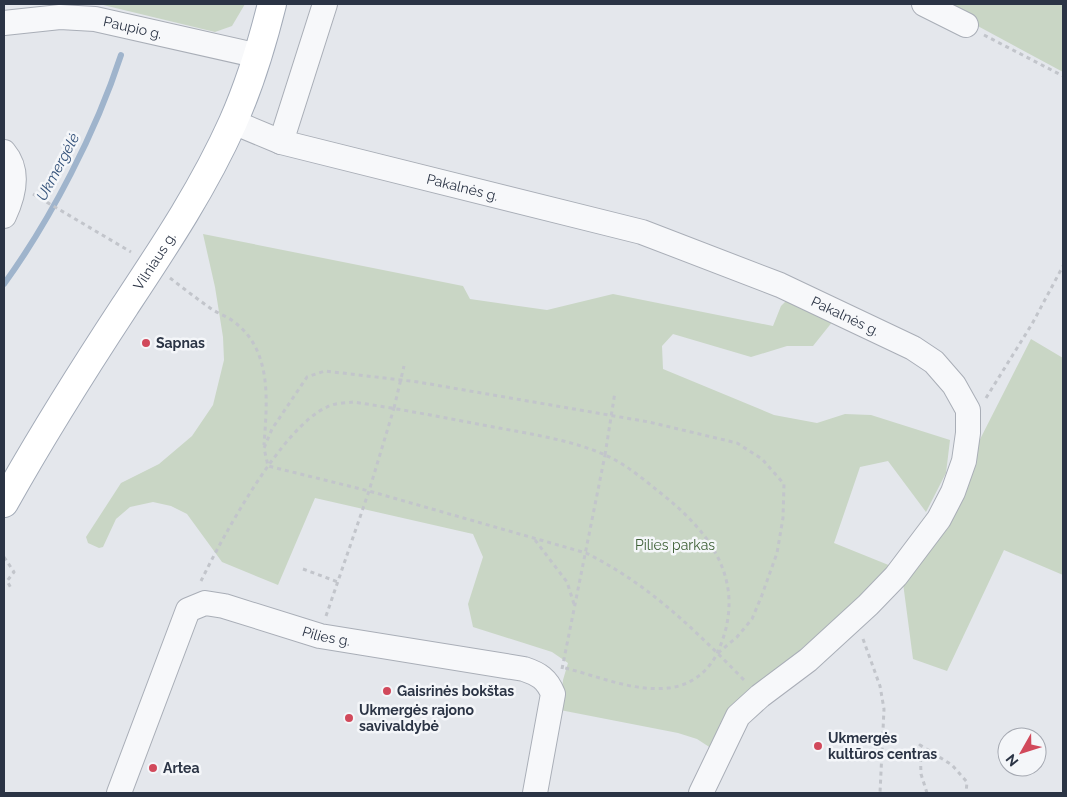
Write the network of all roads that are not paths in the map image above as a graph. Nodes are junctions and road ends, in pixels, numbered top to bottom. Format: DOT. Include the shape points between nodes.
graph roads {
  1 [pos="272,4"];
  2 [pos="325,4"];
  3 [pos="924,4"];
  4 [pos="4,24"];
  5 [pos="966,25"];
  6 [pos="259,56"];
  7 [pos="233,122"];
  8 [pos="281,142"];
  9 [pos="4,152"];
  10 [pos="4,216"];
  11 [pos="4,503"];
  12 [pos="119,793"];
  13 [pos="535,793"];
  14 [pos="701,793"];
  1 -- 6 [label="main road, Vilniaus g."];
  2 -- 8 [label="street"];
  3 -- 5 [label="street"];
  4 -- 6 [label="street, Paupio g." via="60,17 95,19"];
  6 -- 7 [label="main road, Vilniaus g."];
  7 -- 8 [label="street, Pakalnės g."];
  7 -- 11 [label="main road, Vilniaus g." via="216,158 41,437"];
  8 -- 14 [label="street, Pakalnės g." via="642,232 698,252 780,285 913,348 934,362 954,385 968,410 964,461 953,492 933,526 896,576 868,605 808,660 738,716"];
  9 -- 10 [label="street" via="13,168 15,183"];
  12 -- 13 [label="street, Pilies g." via="188,610 205,603 320,636 555,674"];
}
